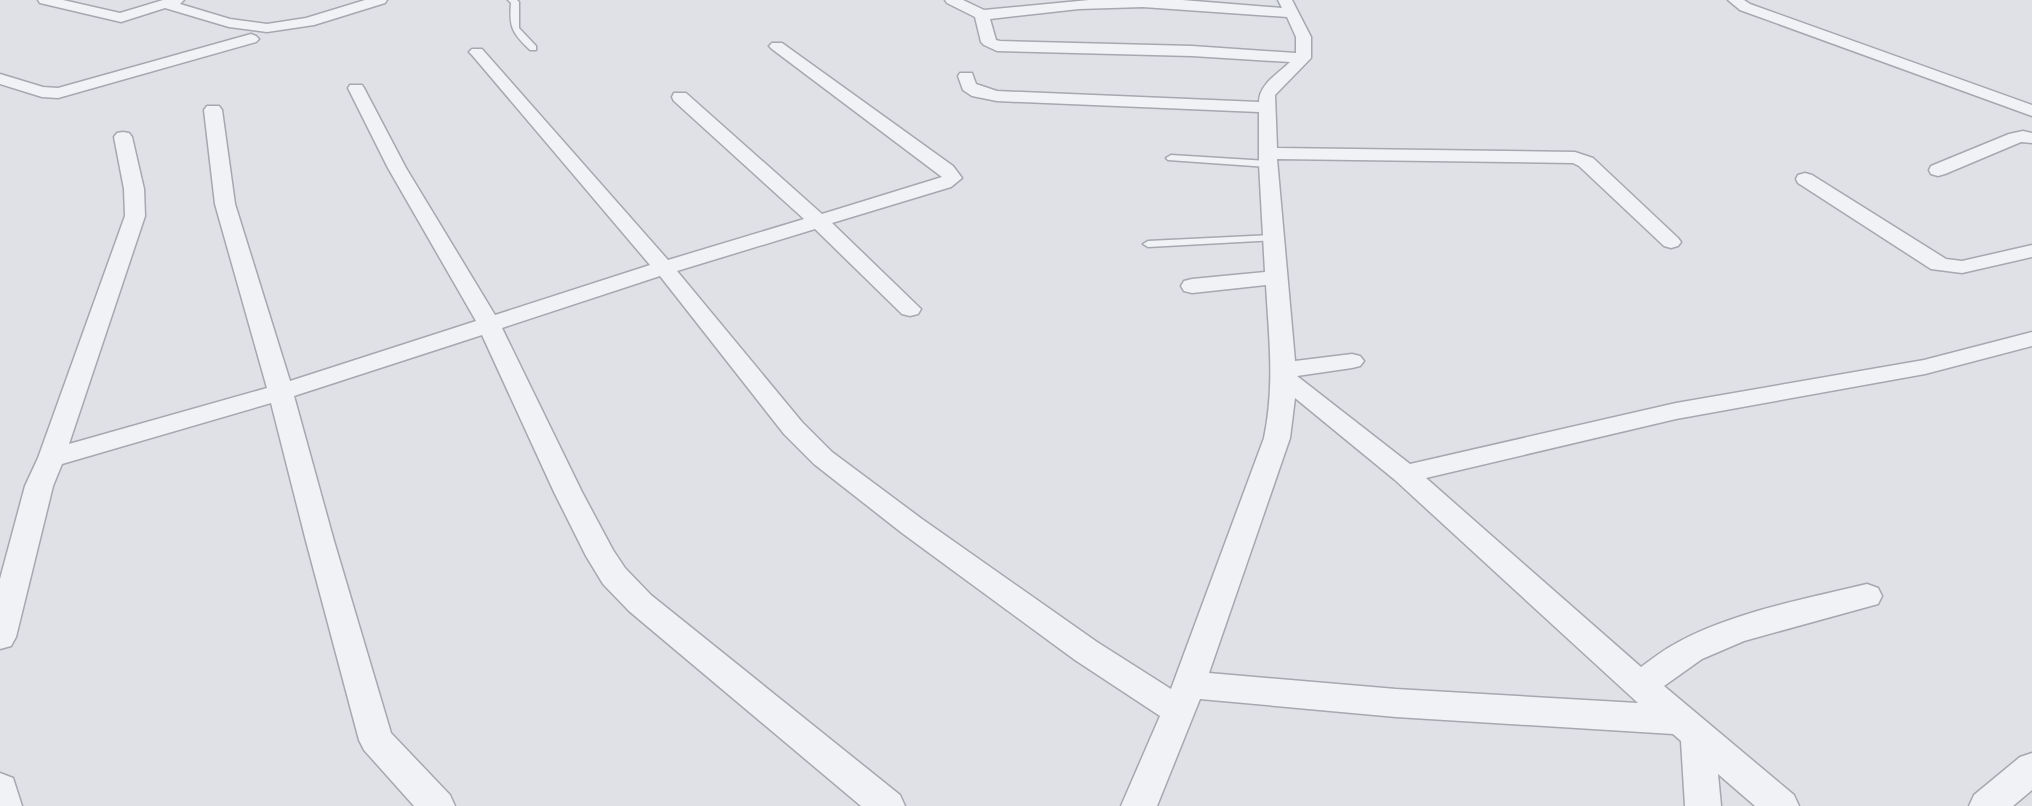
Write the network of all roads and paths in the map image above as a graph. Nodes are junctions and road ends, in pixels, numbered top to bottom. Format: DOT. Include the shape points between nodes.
graph roads {
  1 [pos="45,0"];
  2 [pos="380,0"];
  3 [pos="512,0"];
  4 [pos="952,0"];
  5 [pos="1735,0"];
  6 [pos="171,2"];
  7 [pos="1172,2"];
  8 [pos="1288,6"];
  9 [pos="982,15"];
  10 [pos="251,39"];
  11 [pos="777,46"];
  12 [pos="533,48"];
  13 [pos="477,52"];
  14 [pos="1303,58"];
  15 [pos="966,76"];
  16 [pos="0,79"];
  17 [pos="356,88"];
  18 [pos="680,97"];
  19 [pos="1266,107"];
  20 [pos="213,110"];
  21 [pos="2032,111"];
  22 [pos="2029,135"];
  23 [pos="123,137"];
  24 [pos="1171,158"];
  25 [pos="1268,158"];
  26 [pos="1938,170"];
  27 [pos="1806,178"];
  28 [pos="818,221"];
  29 [pos="1274,238"];
  30 [pos="1671,242"];
  31 [pos="1148,244"];
  32 [pos="2032,250"];
  33 [pos="664,268"];
  34 [pos="1277,277"];
  35 [pos="1192,286"];
  36 [pos="910,309"];
  37 [pos="489,325"];
  38 [pos="2032,339"];
  39 [pos="1352,361"];
  40 [pos="1284,374"];
  41 [pos="281,392"];
  42 [pos="52,458"];
  43 [pos="1405,474"];
  44 [pos="1867,596"];
  45 [pos="0,637"];
  46 [pos="1640,685"];
  47 [pos="1184,698"];
  48 [pos="1691,727"];
  49 [pos="2032,768"];
  50 [pos="0,789"];
  51 [pos="4,806"];
  52 [pos="437,806"];
  53 [pos="887,806"];
  54 [pos="1140,806"];
  55 [pos="1703,806"];
  56 [pos="1781,806"];
  57 [pos="1987,806"];
  1 -- 6 [label="street" via="121,18"];
  2 -- 6 [label="street" via="303,22 267,28 243,25"];
  3 -- 12 [label="lane" via="515,2 513,20 516,33"];
  4 -- 9 [label="street"];
  5 -- 21 [label="street" via="1745,7"];
  7 -- 8 [label="street"];
  7 -- 9 [label="street" via="1093,4"];
  8 -- 14 [label="street" via="1306,40"];
  9 -- 14 [label="street" via="988,42 997,46 1192,51"];
  10 -- 16 [label="street" via="58,93 42,92"];
  11 -- 28 [label="street" via="953,178"];
  13 -- 33 [label="street"];
  14 -- 19 [label="street" via="1271,86"];
  15 -- 19 [label="street" via="969,87 998,96"];
  17 -- 37 [label="street" via="397,168"];
  18 -- 28 [label="street"];
  19 -- 25 [label="street"];
  20 -- 41 [label="street" via="225,204"];
  22 -- 26 [label="street"];
  23 -- 42 [label="street" via="134,189 135,216"];
  24 -- 25 [label="lane"];
  25 -- 29 [label="street"];
  25 -- 30 [label="street" via="1574,158 1586,162"];
  27 -- 32 [label="street" via="1939,264 1953,268"];
  28 -- 33 [label="street"];
  28 -- 36 [label="street"];
  29 -- 31 [label="lane"];
  29 -- 34 [label="street"];
  33 -- 37 [label="street"];
  33 -- 47 [label="street" via="793,428 823,458 1078,646"];
  34 -- 35 [label="street"];
  34 -- 40 [label="street"];
  37 -- 41 [label="street"];
  37 -- 53 [label="street" via="568,492 614,576 640,603"];
  38 -- 43 [label="street" via="1925,367 1676,411"];
  39 -- 40 [label="street"];
  40 -- 43 [label="street"];
  40 -- 47 [label="street" via="1277,438"];
  41 -- 42 [label="street"];
  41 -- 52 [label="street" via="376,740"];
  42 -- 45 [label="street" via="39,486"];
  43 -- 46 [label="street"];
  44 -- 46 [label="street" via="1719,638 1690,651"];
  46 -- 48 [label="street"];
  47 -- 48 [label="street" via="1396,703"];
  47 -- 54 [label="street"];
  48 -- 55 [label="street"];
  48 -- 56 [label="street"];
  49 -- 57 [label="street"];
  50 -- 51 [label="street"];
}
